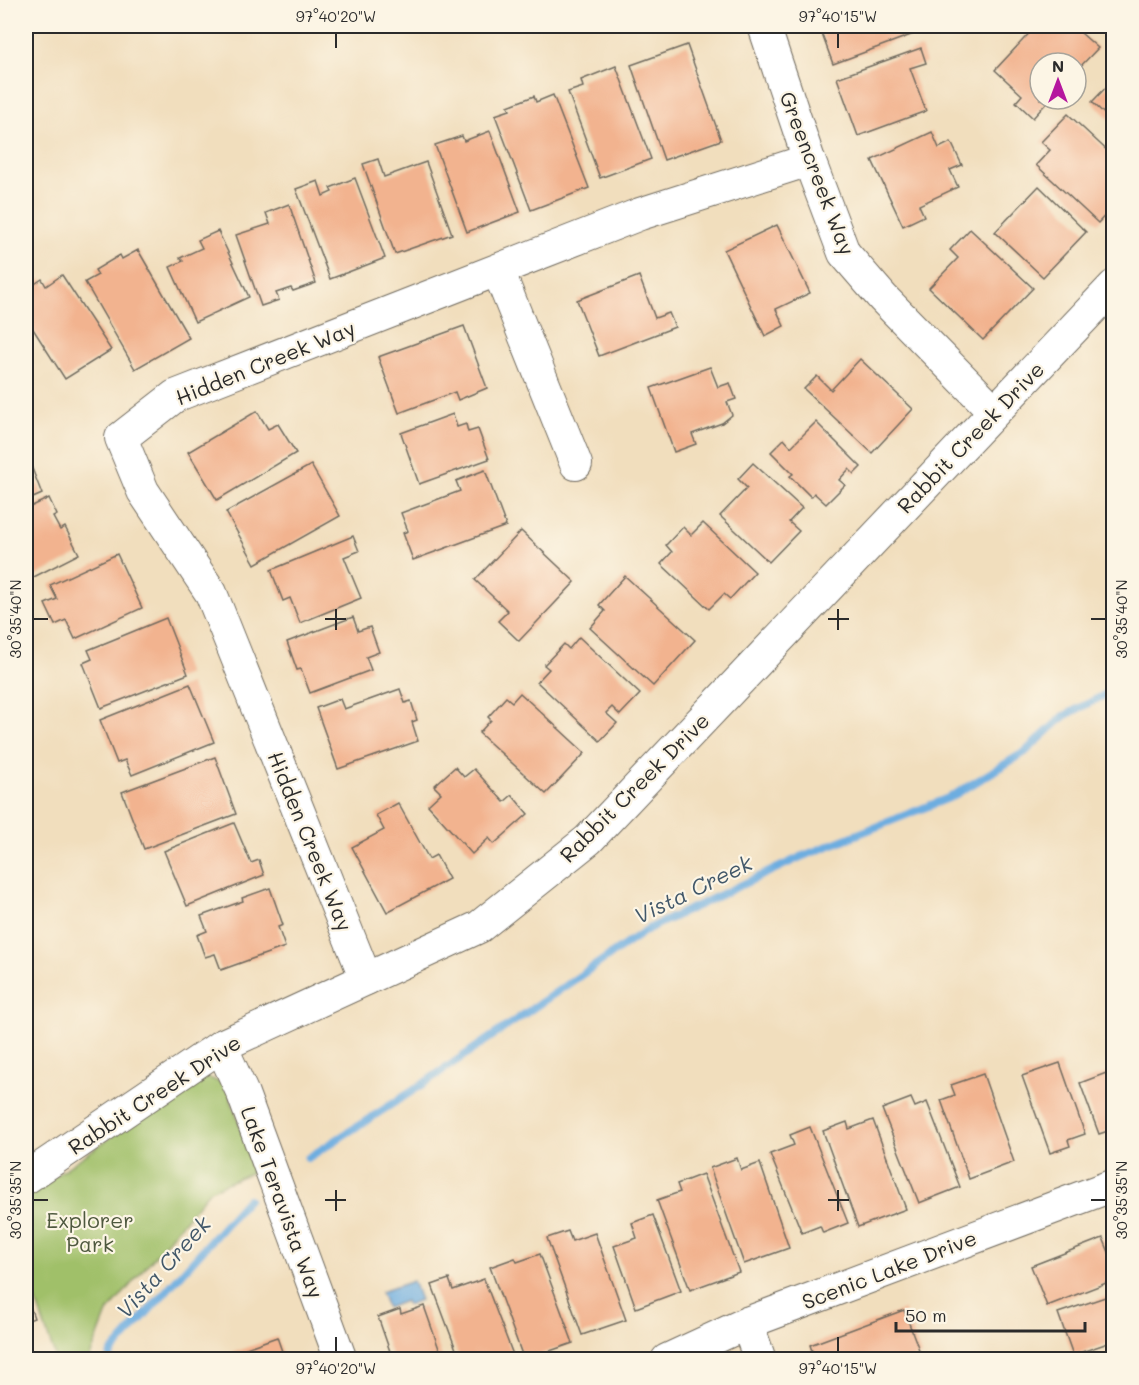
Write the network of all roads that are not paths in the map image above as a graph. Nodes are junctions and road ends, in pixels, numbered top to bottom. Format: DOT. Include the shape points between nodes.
graph roads {
  1 [pos="764,26"];
  2 [pos="809,160"];
  3 [pos="498,270"];
  4 [pos="1113,286"];
  5 [pos="994,411"];
  6 [pos="576,464"];
  7 [pos="366,980"];
  8 [pos="221,1046"];
  9 [pos="26,1178"];
  10 [pos="1113,1185"];
  11 [pos="747,1323"];
  12 [pos="341,1359"];
  13 [pos="667,1359"];
  14 [pos="760,1359"];
  1 -- 2 [label="street, Greencreek Way"];
  2 -- 3 [label="street, Hidden Creek Way" via="640,214"];
  2 -- 5 [label="street, Greencreek Way" via="844,253"];
  3 -- 6 [label="street"];
  3 -- 7 [label="street, Hidden Creek Way" via="175,396 121,438 143,491 212,593"];
  4 -- 5 [label="street, Rabbit Creek Drive"];
  5 -- 7 [label="street, Rabbit Creek Drive" via="588,840 479,927"];
  7 -- 8 [label="street, Rabbit Creek Drive"];
  8 -- 9 [label="street, Rabbit Creek Drive"];
  8 -- 12 [label="street, Lake Teravista Way" via="243,1094"];
  10 -- 11 [label="street, Scenic Lake Drive"];
  11 -- 13 [label="street, Scenic Lake Drive"];
  11 -- 14 [label="street"];
}
